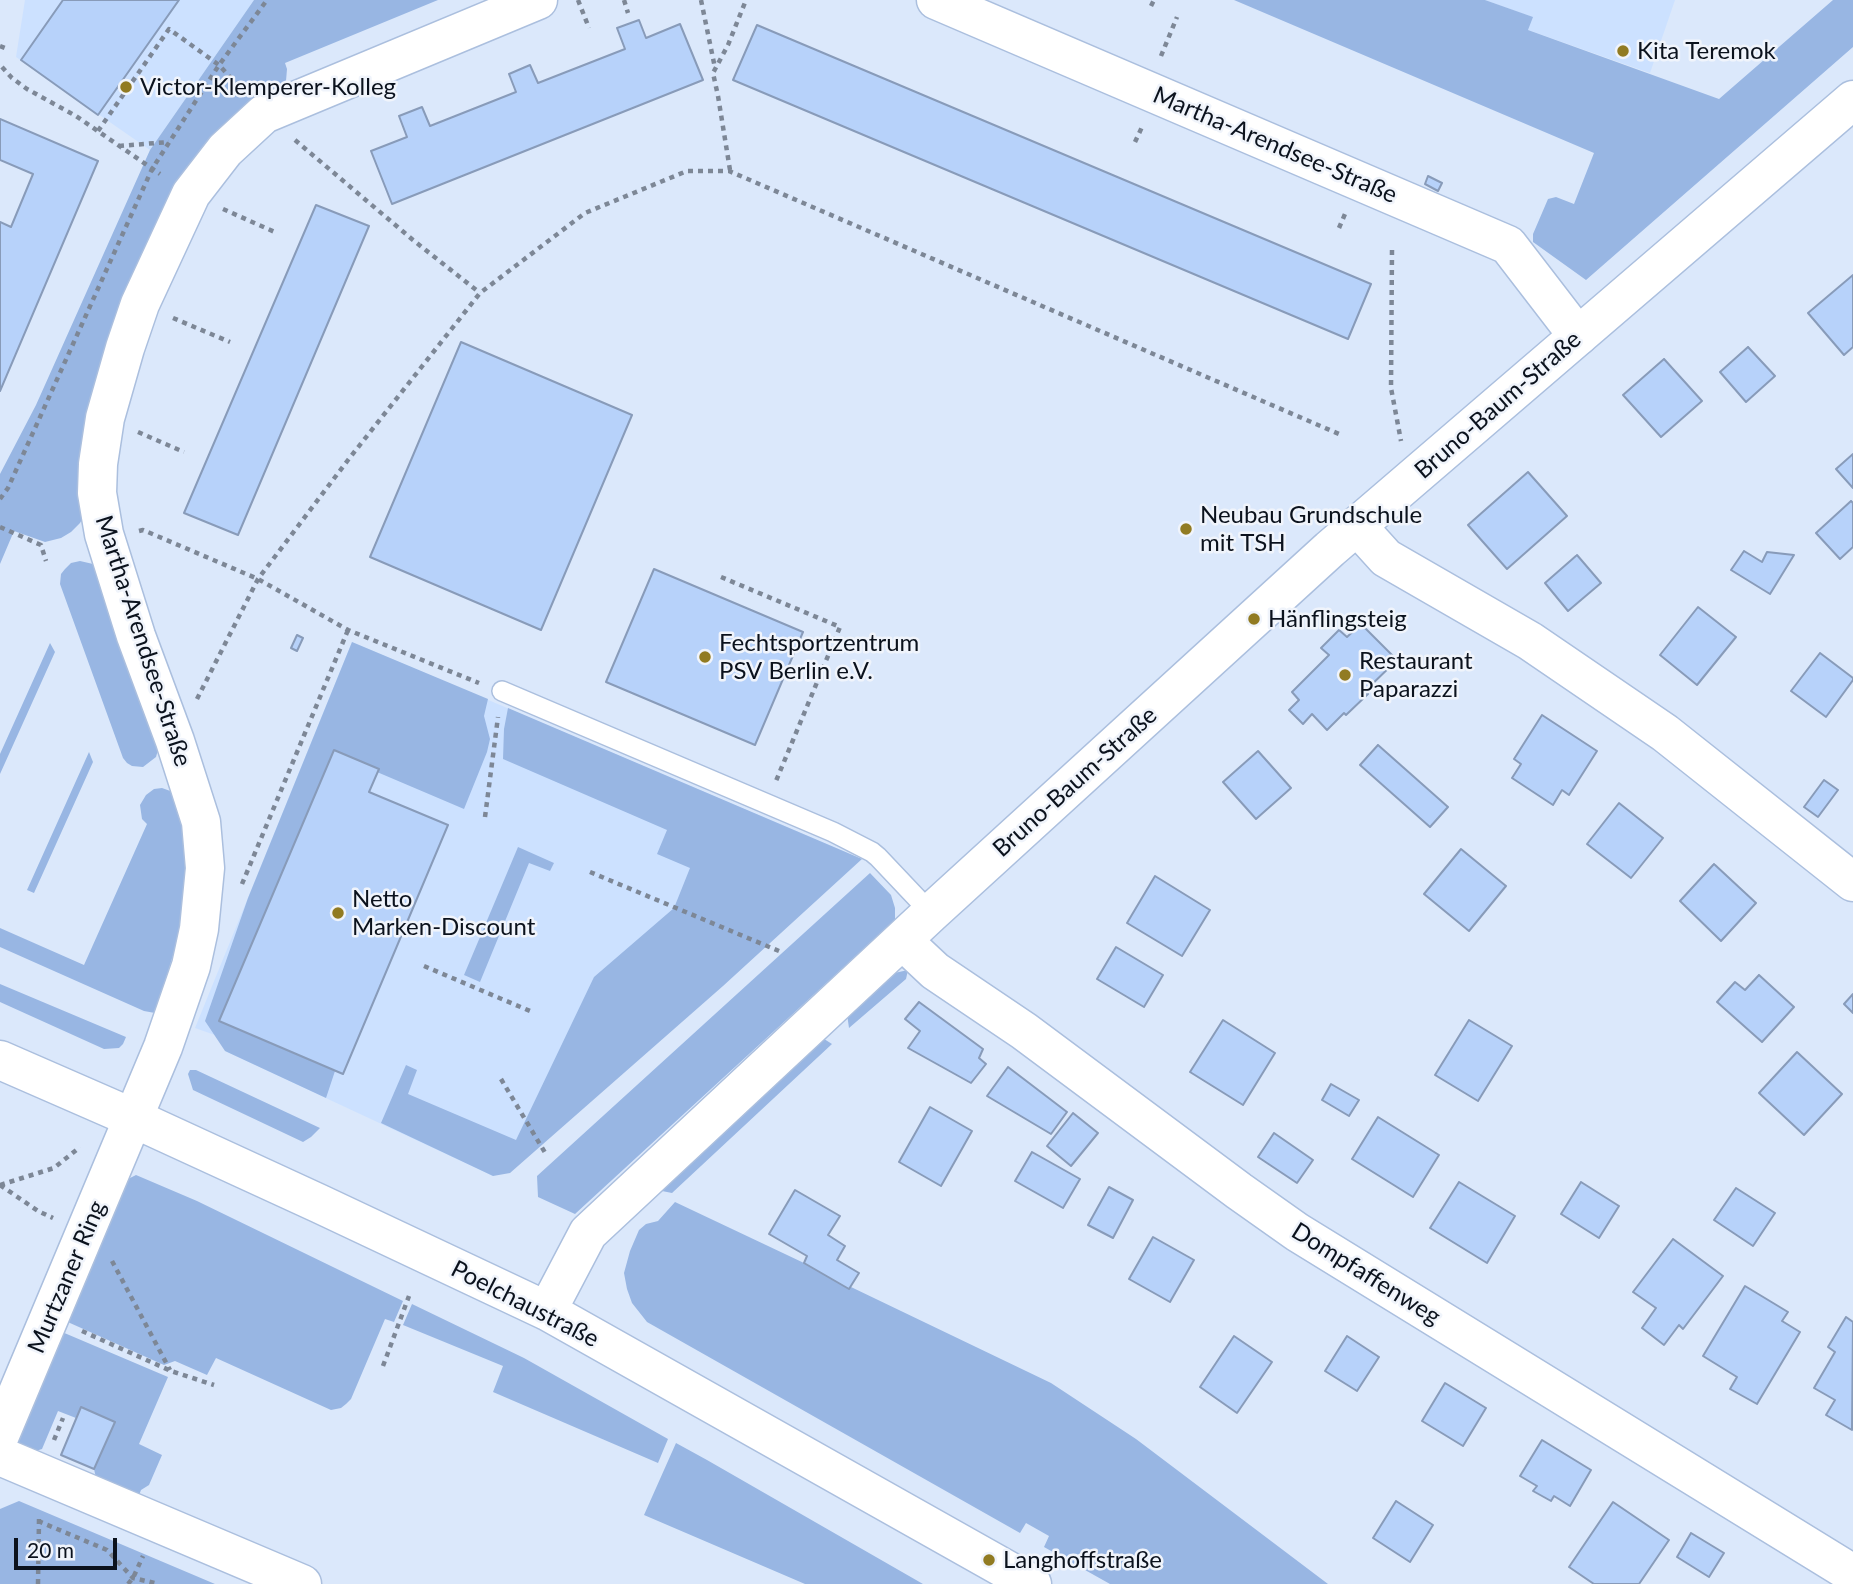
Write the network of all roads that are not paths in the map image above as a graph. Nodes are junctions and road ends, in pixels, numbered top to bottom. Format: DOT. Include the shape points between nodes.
graph roads {
  1 [pos="538,0"];
  2 [pos="936,0"];
  3 [pos="1853,100"];
  4 [pos="1578,335"];
  5 [pos="1357,526"];
  6 [pos="502,691"];
  7 [pos="1853,882"];
  8 [pos="931,914"];
  9 [pos="903,941"];
  10 [pos="0,1060"];
  11 [pos="133,1118"];
  12 [pos="547,1311"];
  13 [pos="0,1435"];
  14 [pos="0,1456"];
  15 [pos="1853,1574"];
  16 [pos="302,1584"];
  17 [pos="1032,1584"];
  1 -- 11 [label="street, Martha-Arendsee-Straße" via="264,114 225,150 191,194 140,304 105,418 97,493 104,534 136,636 201,822 205,868 200,929 191,966"];
  2 -- 4 [label="street, Martha-Arendsee-Straße" via="1508,245"];
  3 -- 4 [label="street, Bruno-Baum-Straße"];
  4 -- 5 [label="street, Bruno-Baum-Straße"];
  5 -- 7 [label="street" via="1386,558 1530,641 1674,739"];
  5 -- 8 [label="street, Bruno-Baum-Straße"];
  6 -- 8 [label="lane" via="872,852"];
  8 -- 9 [label="street, Bruno-Baum-Straße"];
  9 -- 12 [label="street, Bruno-Baum-Straße" via="588,1233"];
  9 -- 15 [label="street, Dompfaffenweg" via="935,971 1297,1232"];
  10 -- 11 [label="street, Poelchaustraße"];
  11 -- 12 [label="street, Poelchaustraße"];
  11 -- 13 [label="street, Murtzaner Ring" via="74,1219 50,1317"];
  12 -- 17 [label="street, Poelchaustraße"];
  14 -- 16 [label="street"];
}
